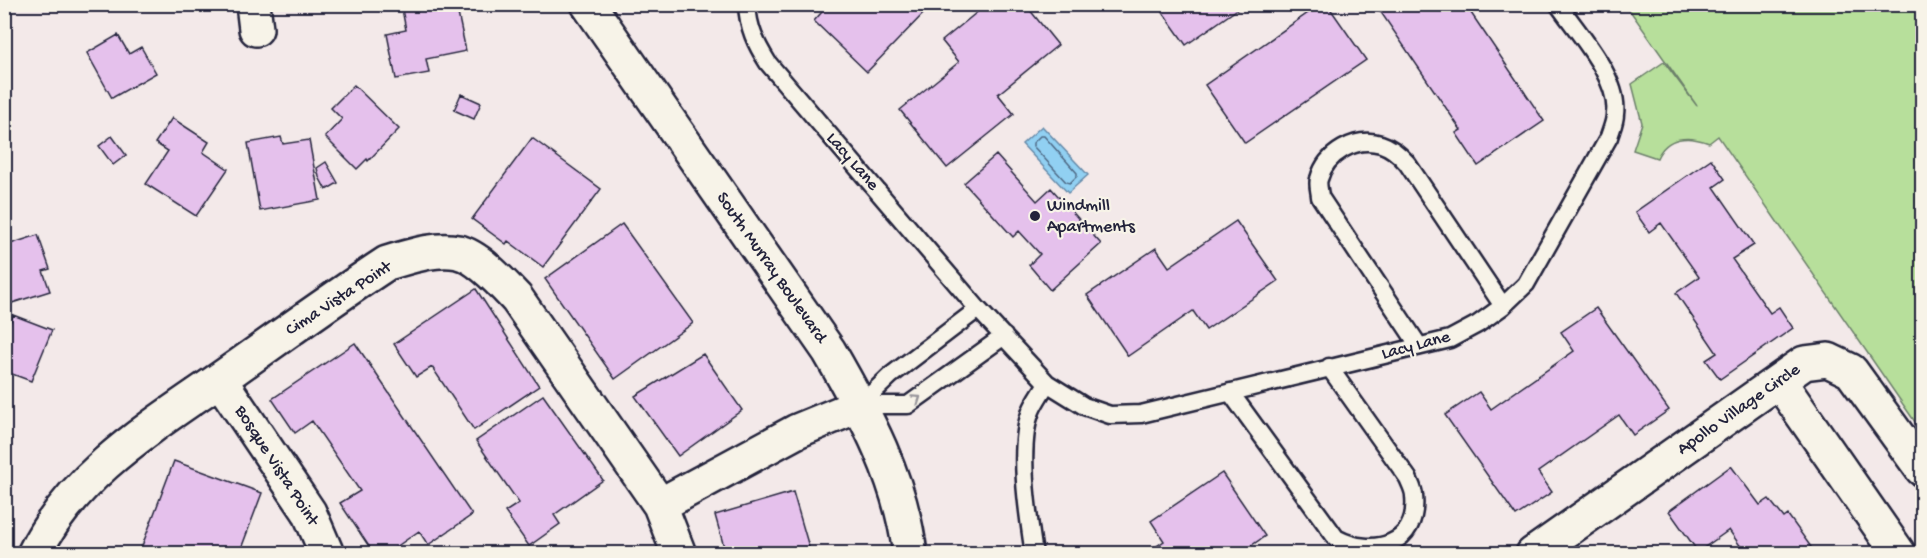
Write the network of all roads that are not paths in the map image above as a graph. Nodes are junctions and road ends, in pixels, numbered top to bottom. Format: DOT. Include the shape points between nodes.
graph roads {
  1 [pos="588,4"];
  2 [pos="747,4"];
  3 [pos="1558,4"];
  4 [pos="1503,306"];
  5 [pos="978,309"];
  6 [pos="1004,336"];
  7 [pos="1419,346"];
  8 [pos="1329,367"];
  9 [pos="220,380"];
  10 [pos="1779,381"];
  11 [pos="1047,383"];
  12 [pos="1230,392"];
  13 [pos="860,405"];
  14 [pos="1923,469"];
  15 [pos="660,505"];
  16 [pos="47,549"];
  17 [pos="327,554"];
  18 [pos="679,554"];
  19 [pos="910,554"];
  20 [pos="1034,554"];
  21 [pos="1533,554"];
  22 [pos="1899,554"];
  1 -- 13 [label="street, South Murray Boulevard" via="822,342"];
  2 -- 5 [label="lane, Lacy Lane" via="754,40 768,63"];
  3 -- 4 [label="lane, Lacy Lane" via="1607,74 1615,95 1616,114 1609,137 1526,284"];
  4 -- 7 [label="lane, Lacy Lane" via="1450,339"];
  4 -- 7 [label="lane" via="1397,152 1368,141 1352,144 1328,163 1318,180 1320,197"];
  5 -- 6 [label="lane, Lacy Lane"];
  5 -- 13 [label="lane" via="890,376"];
  6 -- 11 [label="lane, Lacy Lane"];
  13 -- 6 [label="lane, one-way" via="908,405"];
  7 -- 8 [label="lane, Lacy Lane"];
  8 -- 12 [label="lane, Lacy Lane"];
  8 -- 12 [label="lane" via="1408,478 1414,494 1410,526 1392,547 1364,552 1348,548 1336,538"];
  9 -- 15 [label="street, Cima Vista Point" via="387,263 438,252 458,252 480,264 517,299"];
  9 -- 16 [label="street, Cima Vista Point" via="117,453 85,481 63,507"];
  9 -- 17 [label="street, Bosque Vista Point" via="309,512"];
  10 -- 14 [label="street, Apollo Village Circle" via="1804,363 1828,360 1851,371"];
  10 -- 21 [label="street, Apollo Village Circle"];
  10 -- 22 [label="street"];
  11 -- 12 [label="lane, Lacy Lane" via="1084,406 1110,415 1141,414"];
  11 -- 20 [label="lane" via="1031,411 1024,442 1026,505"];
  13 -- 15 [label="street" via="797,431"];
  13 -- 19 [label="street, South Murray Boulevard" via="901,503"];
  15 -- 18 [label="street, Cima Vista Point"];
}
